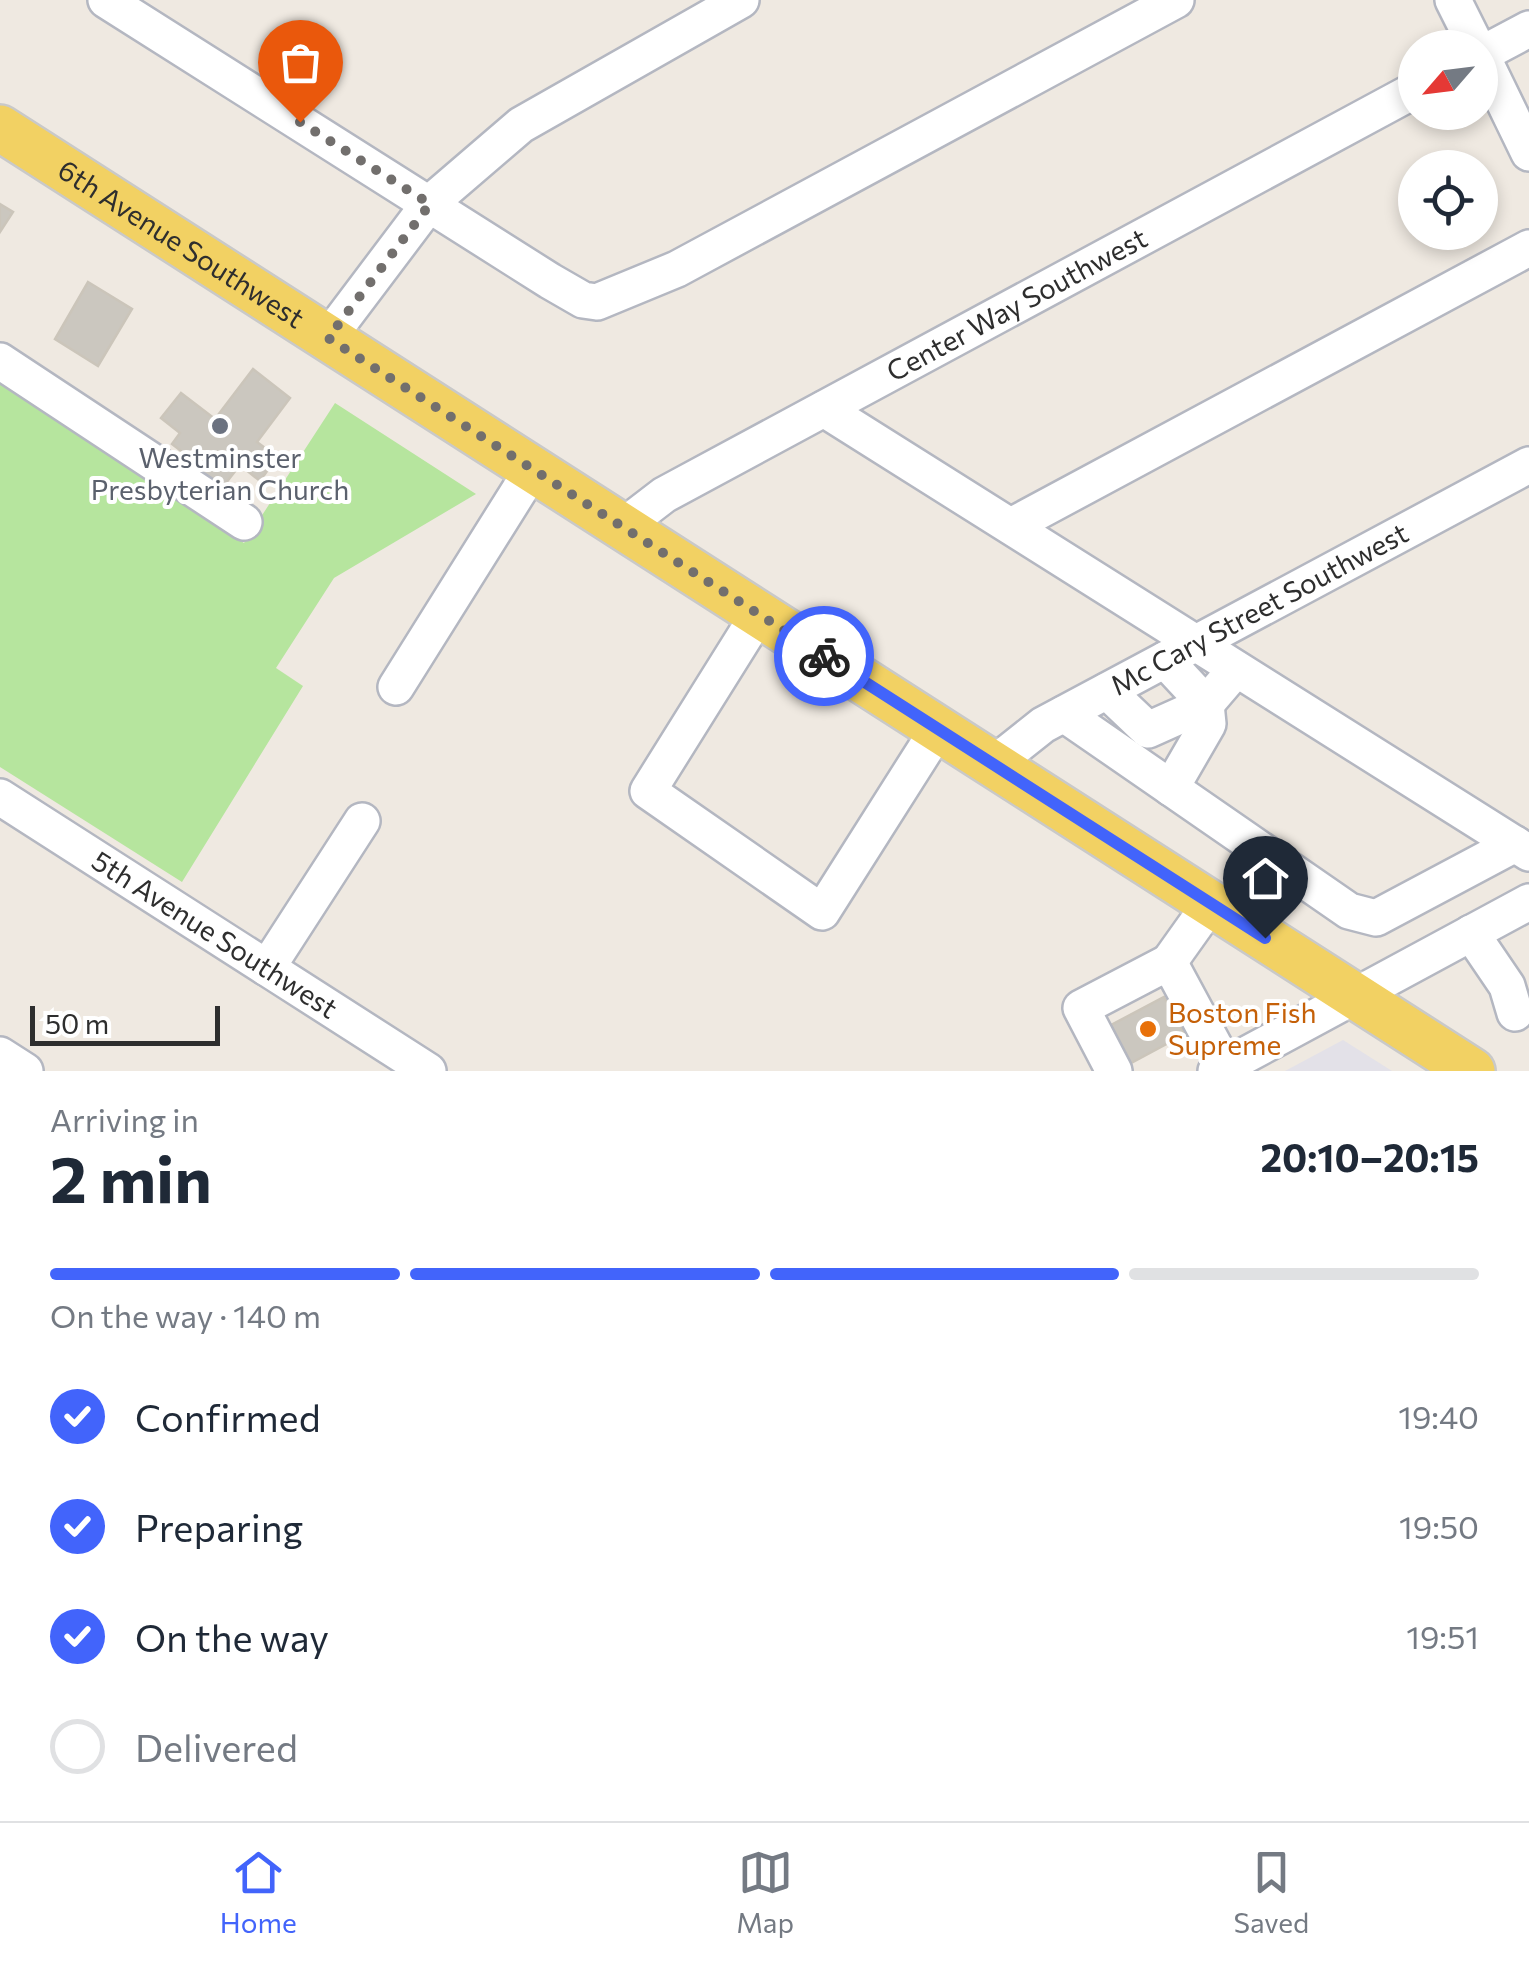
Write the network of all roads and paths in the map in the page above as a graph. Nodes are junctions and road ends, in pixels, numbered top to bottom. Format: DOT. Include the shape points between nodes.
graph roads {
  1 [pos="106,0"];
  2 [pos="1176,0"];
  3 [pos="1453,0"];
  4 [pos="733,2"];
  5 [pos="1529,29"];
  6 [pos="1469,30"];
  7 [pos="1498,44"];
  8 [pos="1498,89"];
  9 [pos="1398,99"];
  10 [pos="0,128"];
  11 [pos="1529,153"];
  12 [pos="430,204"];
  13 [pos="1529,248"];
  14 [pos="328,338"];
  15 [pos="0,361"];
  16 [pos="824,409"];
  17 [pos="1529,465"];
  18 [pos="532,470"];
  19 [pos="244,522"];
  20 [pos="1011,526"];
  21 [pos="621,528"];
  22 [pos="758,614"];
  23 [pos="1180,652"];
  24 [pos="1236,669"];
  25 [pos="396,687"];
  26 [pos="1107,691"];
  27 [pos="1206,704"];
  28 [pos="1064,714"];
  29 [pos="938,729"];
  30 [pos="1138,744"];
  31 [pos="994,764"];
  32 [pos="1171,788"];
  33 [pos="0,797"];
  34 [pos="362,821"];
  35 [pos="1522,849"];
  36 [pos="1529,902"];
  37 [pos="1210,903"];
  38 [pos="1401,904"];
  39 [pos="1471,934"];
  40 [pos="1431,955"];
  41 [pos="1168,962"];
  42 [pos="267,968"];
  43 [pos="1517,993"];
  44 [pos="1356,996"];
  45 [pos="0,1055"];
  46 [pos="1220,1068"];
  47 [pos="25,1071"];
  48 [pos="428,1071"];
  49 [pos="1114,1071"];
  50 [pos="1472,1071"];
  1 -- 12 [label="street"];
  2 -- 12 [label="street" via="677,269 596,302"];
  3 -- 6 [label="street"];
  4 -- 12 [label="street" via="521,125"];
  5 -- 7 [label="street"];
  8 -- 11 [label="street"];
  9 -- 16 [label="street, Center Way Southwest"];
  10 -- 14 [label="main road, 6th Avenue Southwest"];
  12 -- 14 [label="street"];
  13 -- 20 [label="street"];
  14 -- 18 [label="main road, 6th Avenue Southwest"];
  15 -- 19 [label="street"];
  16 -- 20 [label="street"];
  16 -- 21 [label="street, Center Way Southwest" via="664,495"];
  17 -- 23 [label="street, Mc Cary Street Southwest"];
  18 -- 21 [label="main road, 6th Avenue Southwest"];
  18 -- 25 [label="street"];
  20 -- 23 [label="street"];
  21 -- 22 [label="main road, 6th Avenue Southwest"];
  22 -- 29 [label="main road, 6th Avenue Southwest"];
  22 -- 29 [label="street" via="648,791 822,912"];
  23 -- 24 [label="street"];
  23 -- 26 [label="street, Mc Cary Street Southwest"];
  23 -- 27 [label="street"];
  24 -- 27 [label="street"];
  24 -- 35 [label="street"];
  26 -- 28 [label="street, Mc Cary Street Southwest"];
  26 -- 30 [label="street"];
  27 -- 30 [label="street"];
  27 -- 32 [label="street" via="1208,724"];
  28 -- 30 [label="street"];
  28 -- 31 [label="street, Mc Cary Street Southwest"];
  29 -- 31 [label="main road, 6th Avenue Southwest"];
  30 -- 32 [label="street"];
  31 -- 37 [label="main road, 6th Avenue Southwest"];
  32 -- 38 [label="street" via="1350,911 1376,918"];
  33 -- 42 [label="street, 5th Avenue Southwest"];
  34 -- 42 [label="street"];
  35 -- 38 [label="street"];
  36 -- 39 [label="street"];
  37 -- 41 [label="street"];
  37 -- 44 [label="main road, 6th Avenue Southwest"];
  38 -- 40 [label="street"];
  39 -- 40 [label="street"];
  39 -- 43 [label="street"];
  40 -- 44 [label="street"];
  41 -- 46 [label="street"];
  41 -- 49 [label="street" via="1081,1008"];
  42 -- 48 [label="street, 5th Avenue Southwest"];
  44 -- 46 [label="street"];
  44 -- 50 [label="main road, 6th Avenue Southwest"];
  45 -- 47 [label="street"];
}
